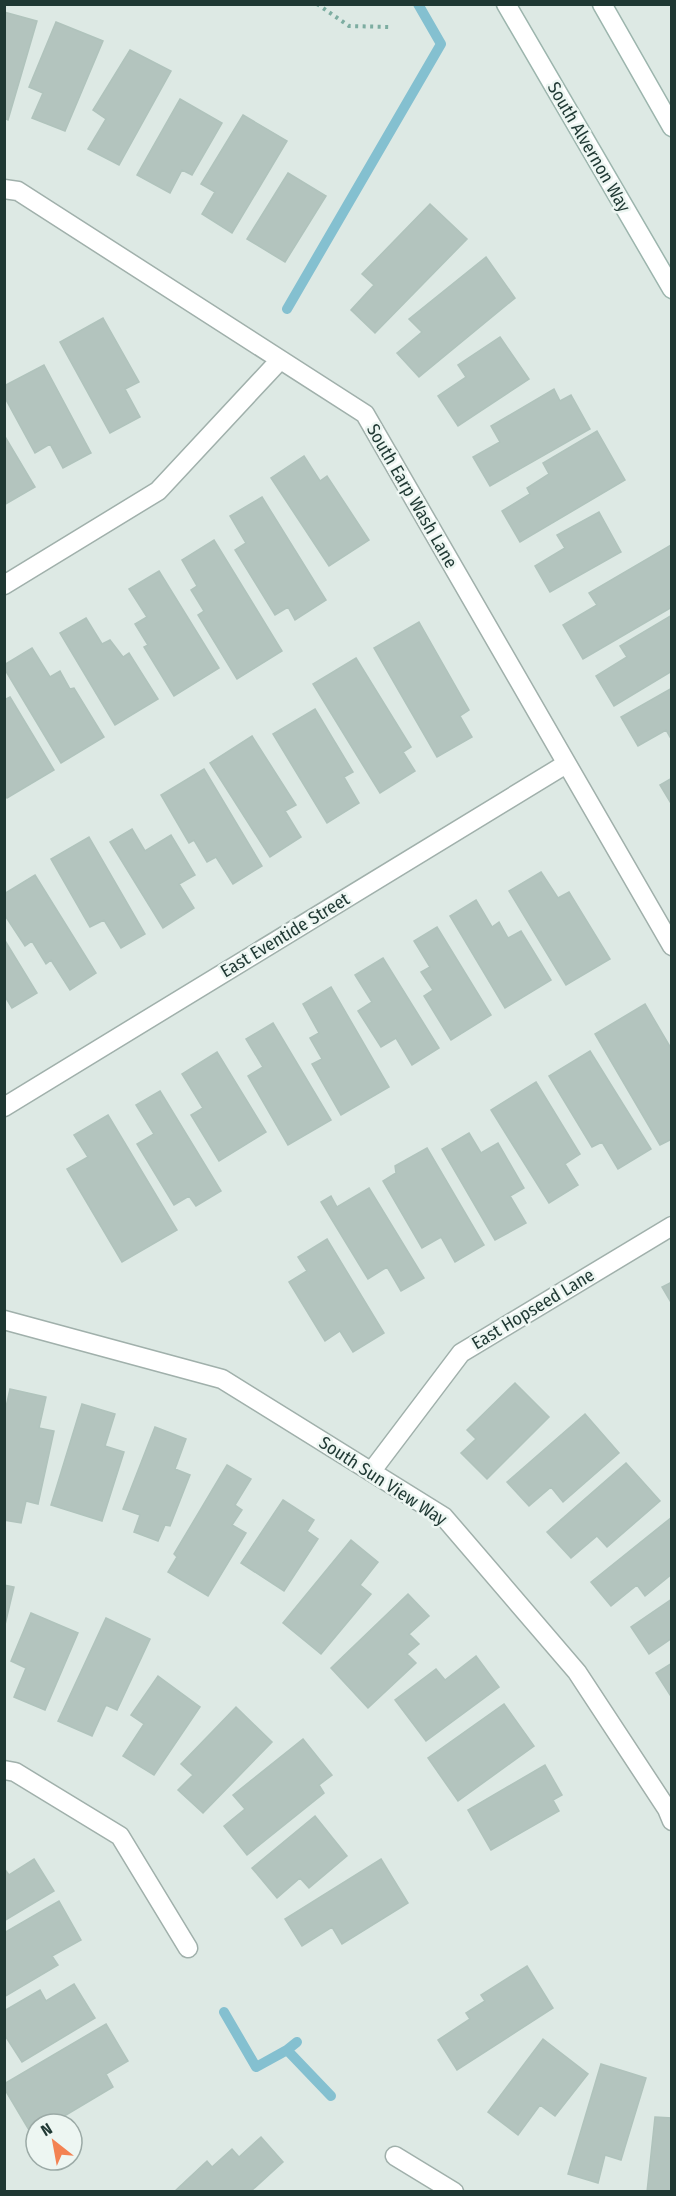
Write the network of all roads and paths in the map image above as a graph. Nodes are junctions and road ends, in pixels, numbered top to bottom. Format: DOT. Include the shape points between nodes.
graph roads {
  1 [pos="317,4"];
  2 [pos="506,4"];
  3 [pos="602,4"];
  4 [pos="390,27"];
  5 [pos="672,127"];
  6 [pos="4,189"];
  7 [pos="672,289"];
  8 [pos="280,360"];
  9 [pos="4,585"];
  10 [pos="566,764"];
  11 [pos="672,946"];
  12 [pos="4,1107"];
  13 [pos="672,1226"];
  14 [pos="4,1320"];
  15 [pos="371,1472"];
  16 [pos="4,1770"];
  17 [pos="670,1813"];
  18 [pos="188,1948"];
  19 [pos="395,2156"];
  20 [pos="454,2192"];
  1 -- 4 [label="path" via="349,26"];
  2 -- 7 [label="street, South Alvernon Way"];
  3 -- 5 [label="street"];
  6 -- 8 [label="street, South Earp Wash Lane" via="18,191"];
  8 -- 9 [label="street" via="158,491"];
  8 -- 10 [label="street, South Earp Wash Lane" via="366,414"];
  10 -- 11 [label="street, South Earp Wash Lane"];
  10 -- 12 [label="street, East Eventide Street"];
  13 -- 15 [label="street, East Hopseed Lane" via="461,1353"];
  14 -- 15 [label="street, South Sun View Way" via="222,1378"];
  15 -- 17 [label="street, South Sun View Way" via="444,1517 578,1672"];
  16 -- 18 [label="street" via="15,1772 120,1836"];
  19 -- 20 [label="street"];
}
